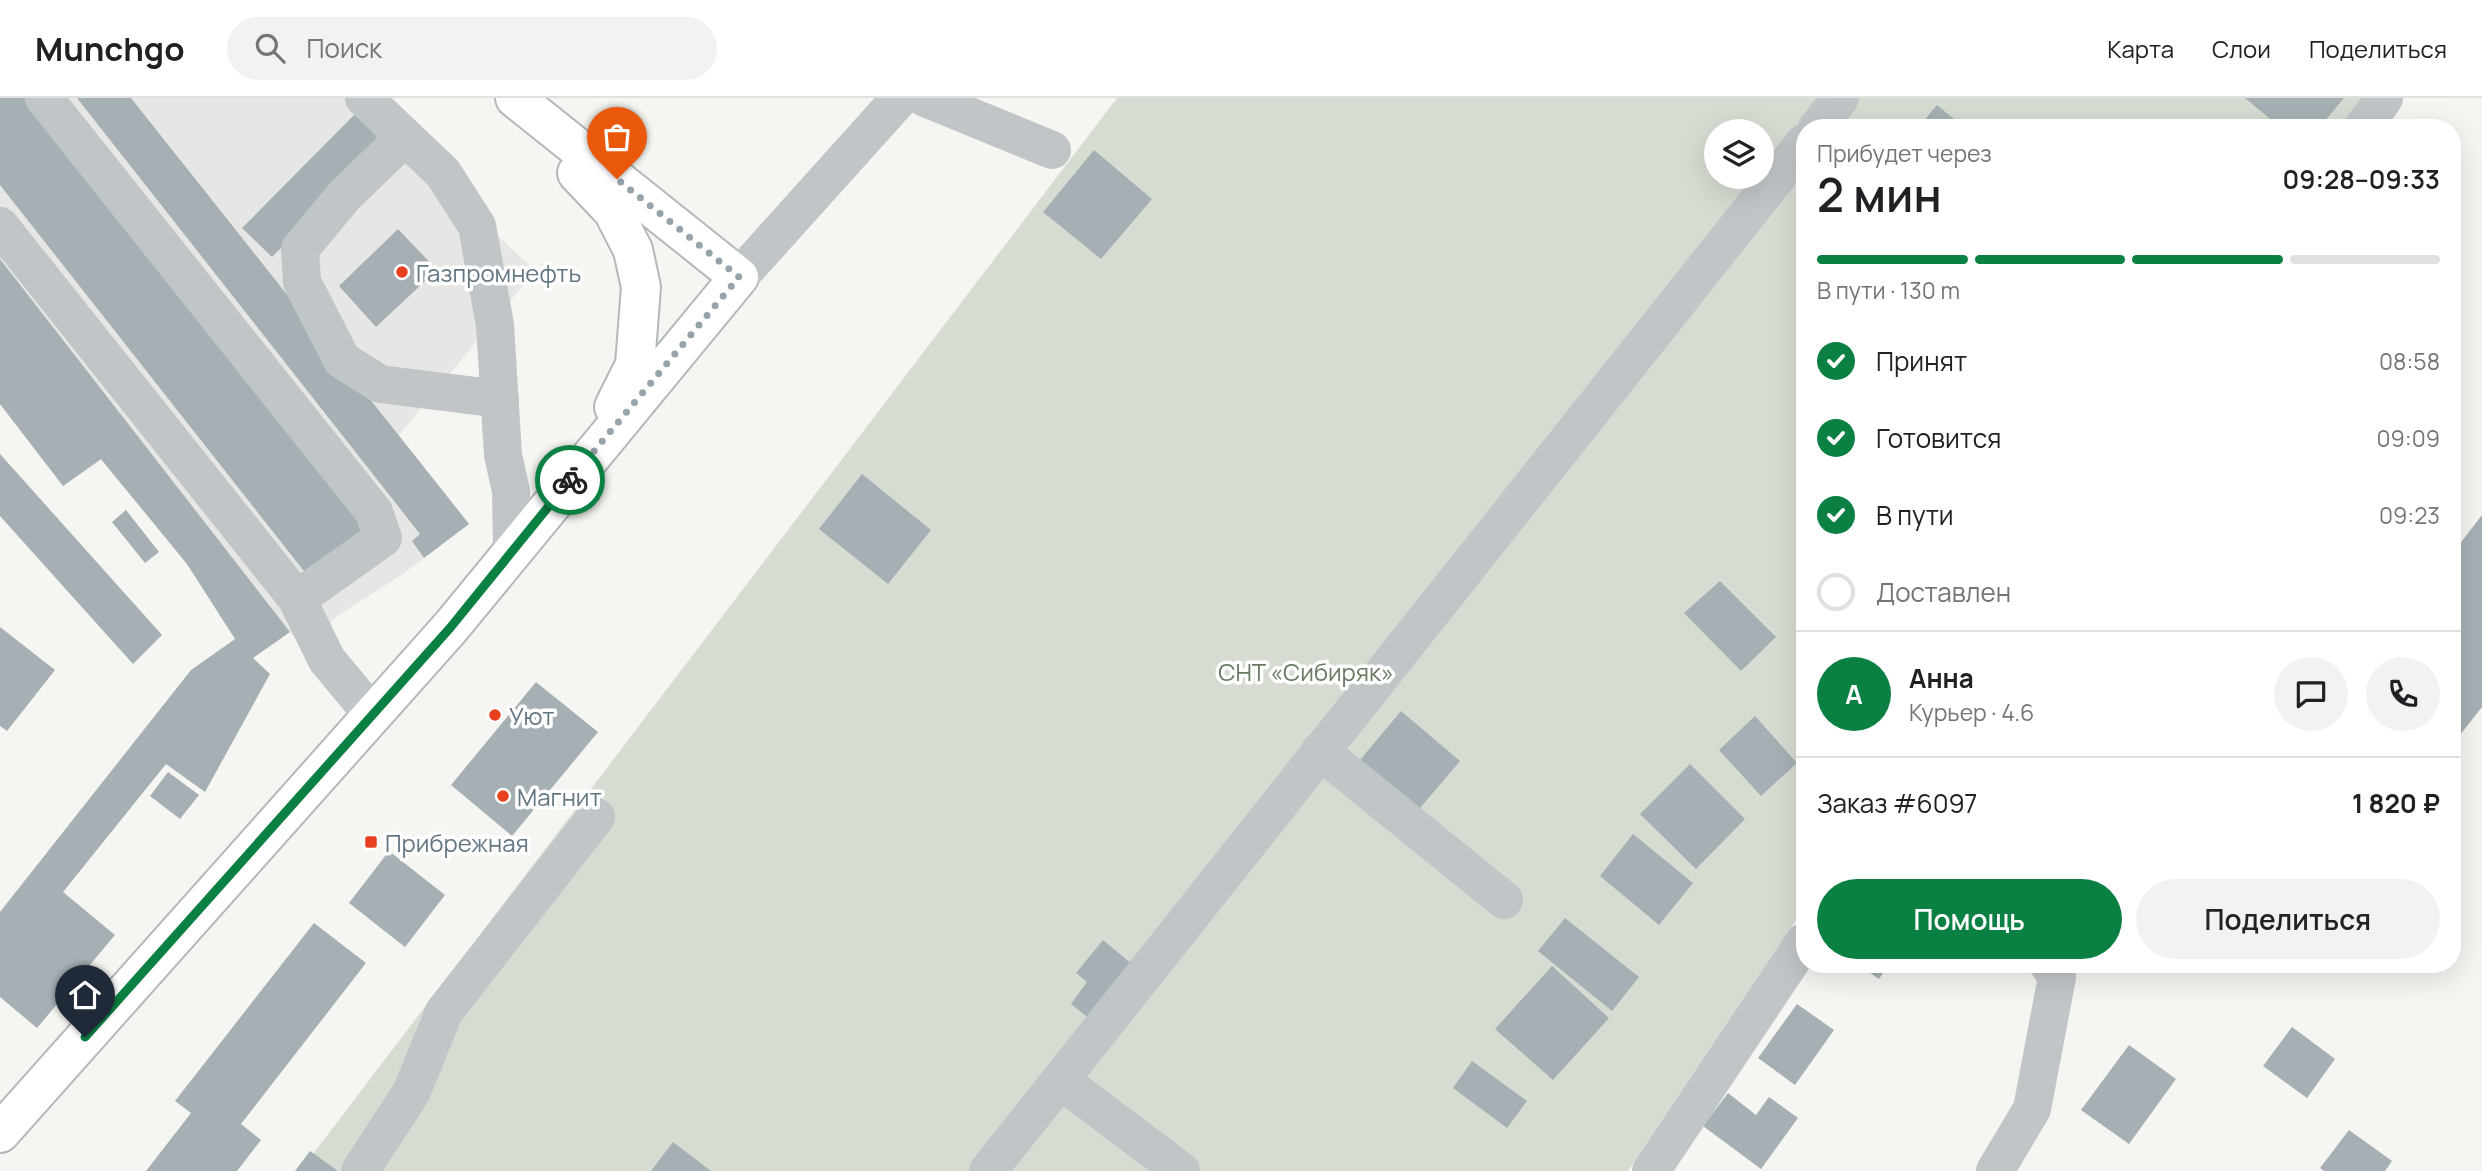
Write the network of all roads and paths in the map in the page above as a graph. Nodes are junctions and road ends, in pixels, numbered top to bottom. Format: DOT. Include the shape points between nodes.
graph roads {
  1 [pos="44,98"];
  2 [pos="364,98"];
  3 [pos="497,98"];
  4 [pos="515,98"];
  5 [pos="901,98"];
  6 [pos="925,98"];
  7 [pos="1840,98"];
  8 [pos="2384,98"];
  9 [pos="1823,119"];
  10 [pos="2369,119"];
  11 [pos="405,137"];
  12 [pos="1052,150"];
  13 [pos="1796,153"];
  14 [pos="0,226"];
  15 [pos="739,277"];
  16 [pos="500,399"];
  17 [pos="588,460"];
  18 [pos="512,552"];
  19 [pos="297,599"];
  20 [pos="372,714"];
  21 [pos="1320,751"];
  22 [pos="596,817"];
  23 [pos="1504,900"];
  24 [pos="1796,954"];
  25 [pos="2055,973"];
  26 [pos="1060,1080"];
  27 [pos="0,1133"];
  28 [pos="360,1171"];
  29 [pos="988,1171"];
  30 [pos="1181,1171"];
  31 [pos="1651,1171"];
  32 [pos="1995,1171"];
  1 -- 19 [label="street" via="374,512 383,538"];
  2 -- 11 [label="street"];
  3 -- 17 [label="main road" via="613,211 633,250 641,287 635,365"];
  4 -- 15 [label="main road"];
  5 -- 15 [label="street"];
  6 -- 12 [label="street"];
  7 -- 9 [label="street"];
  8 -- 10 [label="street"];
  11 -- 16 [label="street" via="443,173 477,226 495,325"];
  11 -- 16 [label="street" via="344,196 300,249 302,282 341,360 380,384"];
  13 -- 21 [label="street"];
  14 -- 19 [label="street"];
  15 -- 17 [label="main road"];
  16 -- 18 [label="street" via="503,455 511,491"];
  17 -- 18 [label="main road"];
  18 -- 20 [label="main road"];
  19 -- 20 [label="street" via="327,660"];
  20 -- 27 [label="main road"];
  21 -- 23 [label="street"];
  21 -- 26 [label="street"];
  22 -- 28 [label="street" via="444,1012 411,1093"];
  24 -- 31 [label="street"];
  25 -- 32 [label="street" via="2032,1109"];
  26 -- 29 [label="street"];
  26 -- 30 [label="street"];
}
